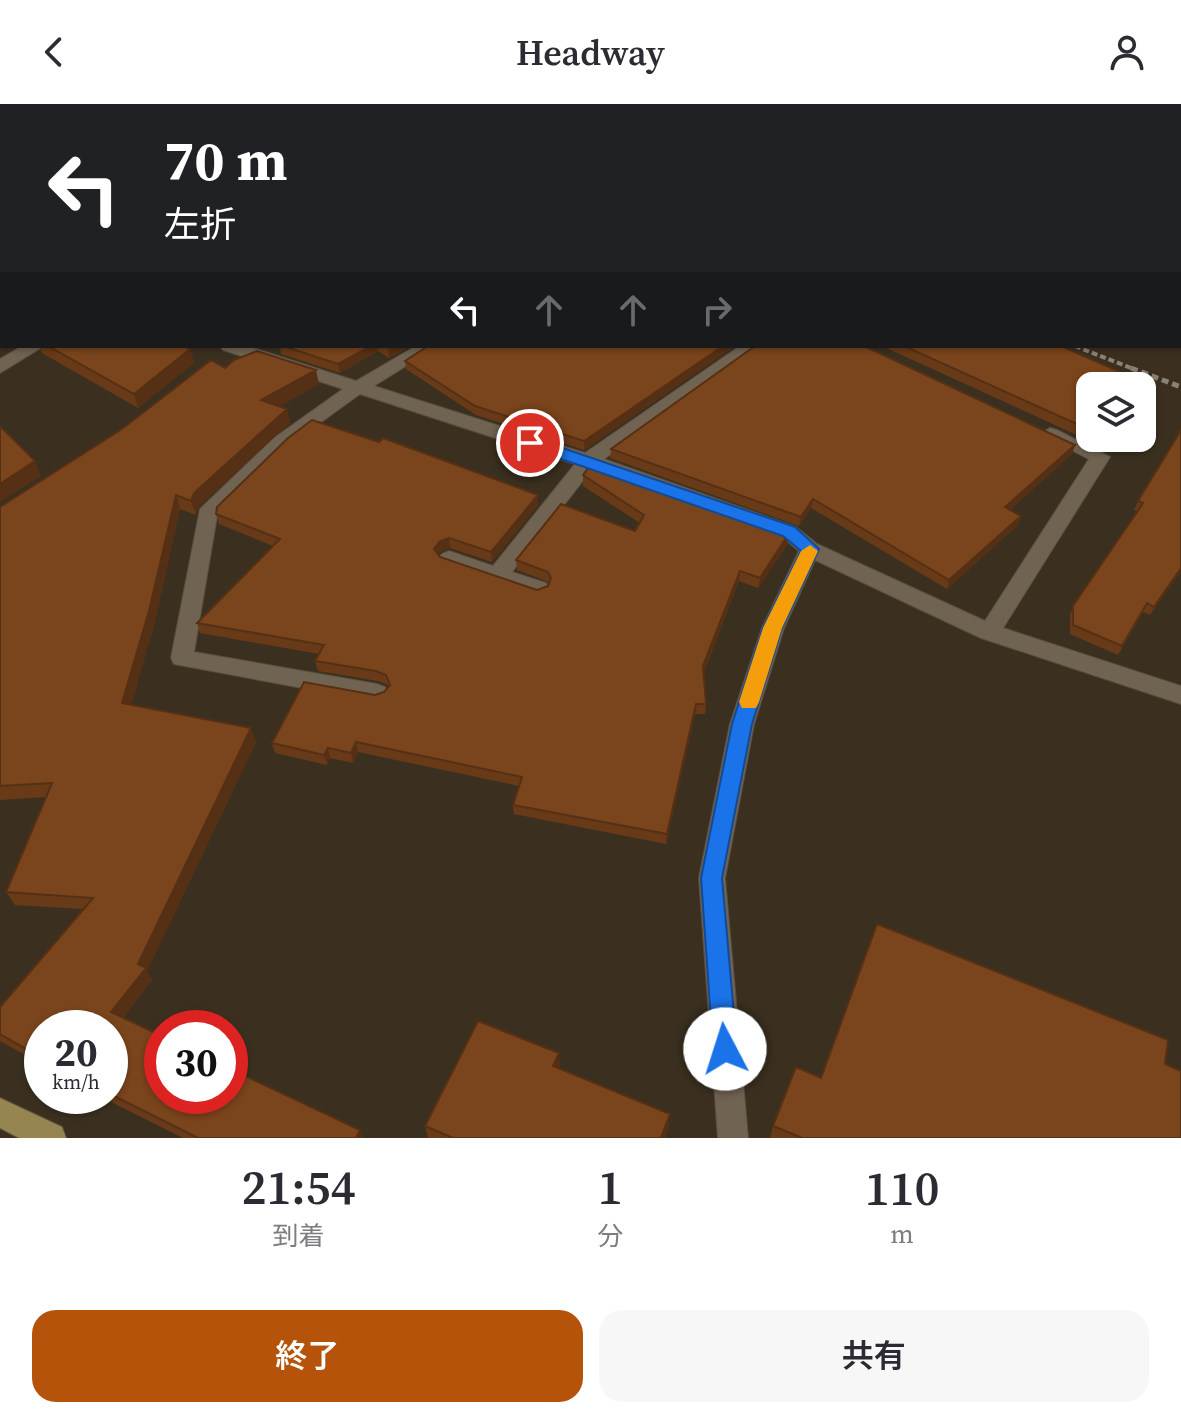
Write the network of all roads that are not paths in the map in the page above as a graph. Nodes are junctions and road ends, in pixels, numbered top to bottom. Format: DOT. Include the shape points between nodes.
graph roads {
  1 [pos="32,348"];
  2 [pos="426,348"];
  3 [pos="749,348"];
  4 [pos="228,351"];
  5 [pos="0,367"];
  6 [pos="355,389"];
  7 [pos="1029,424"];
  8 [pos="588,461"];
  9 [pos="810,549"];
  10 [pos="449,559"];
  11 [pos="499,574"];
  12 [pos="538,589"];
  13 [pos="989,632"];
  14 [pos="377,693"];
  15 [pos="1181,695"];
  16 [pos="0,1113"];
  17 [pos="51,1138"];
  18 [pos="733,1138"];
  1 -- 5 [label="street"];
  2 -- 6 [label="street"];
  3 -- 8 [label="street"];
  4 -- 6 [label="street"];
  6 -- 8 [label="street"];
  6 -- 14 [label="street" via="281,442 207,514 182,658"];
  7 -- 13 [label="street" via="1100,457"];
  8 -- 9 [label="street" via="789,532"];
  8 -- 11 [label="street"];
  9 -- 13 [label="street"];
  9 -- 18 [label="street" via="773,628 742,724 712,878"];
  10 -- 11 [label="street"];
  11 -- 12 [label="street"];
  13 -- 15 [label="street"];
  16 -- 17 [label="main road"];
}
